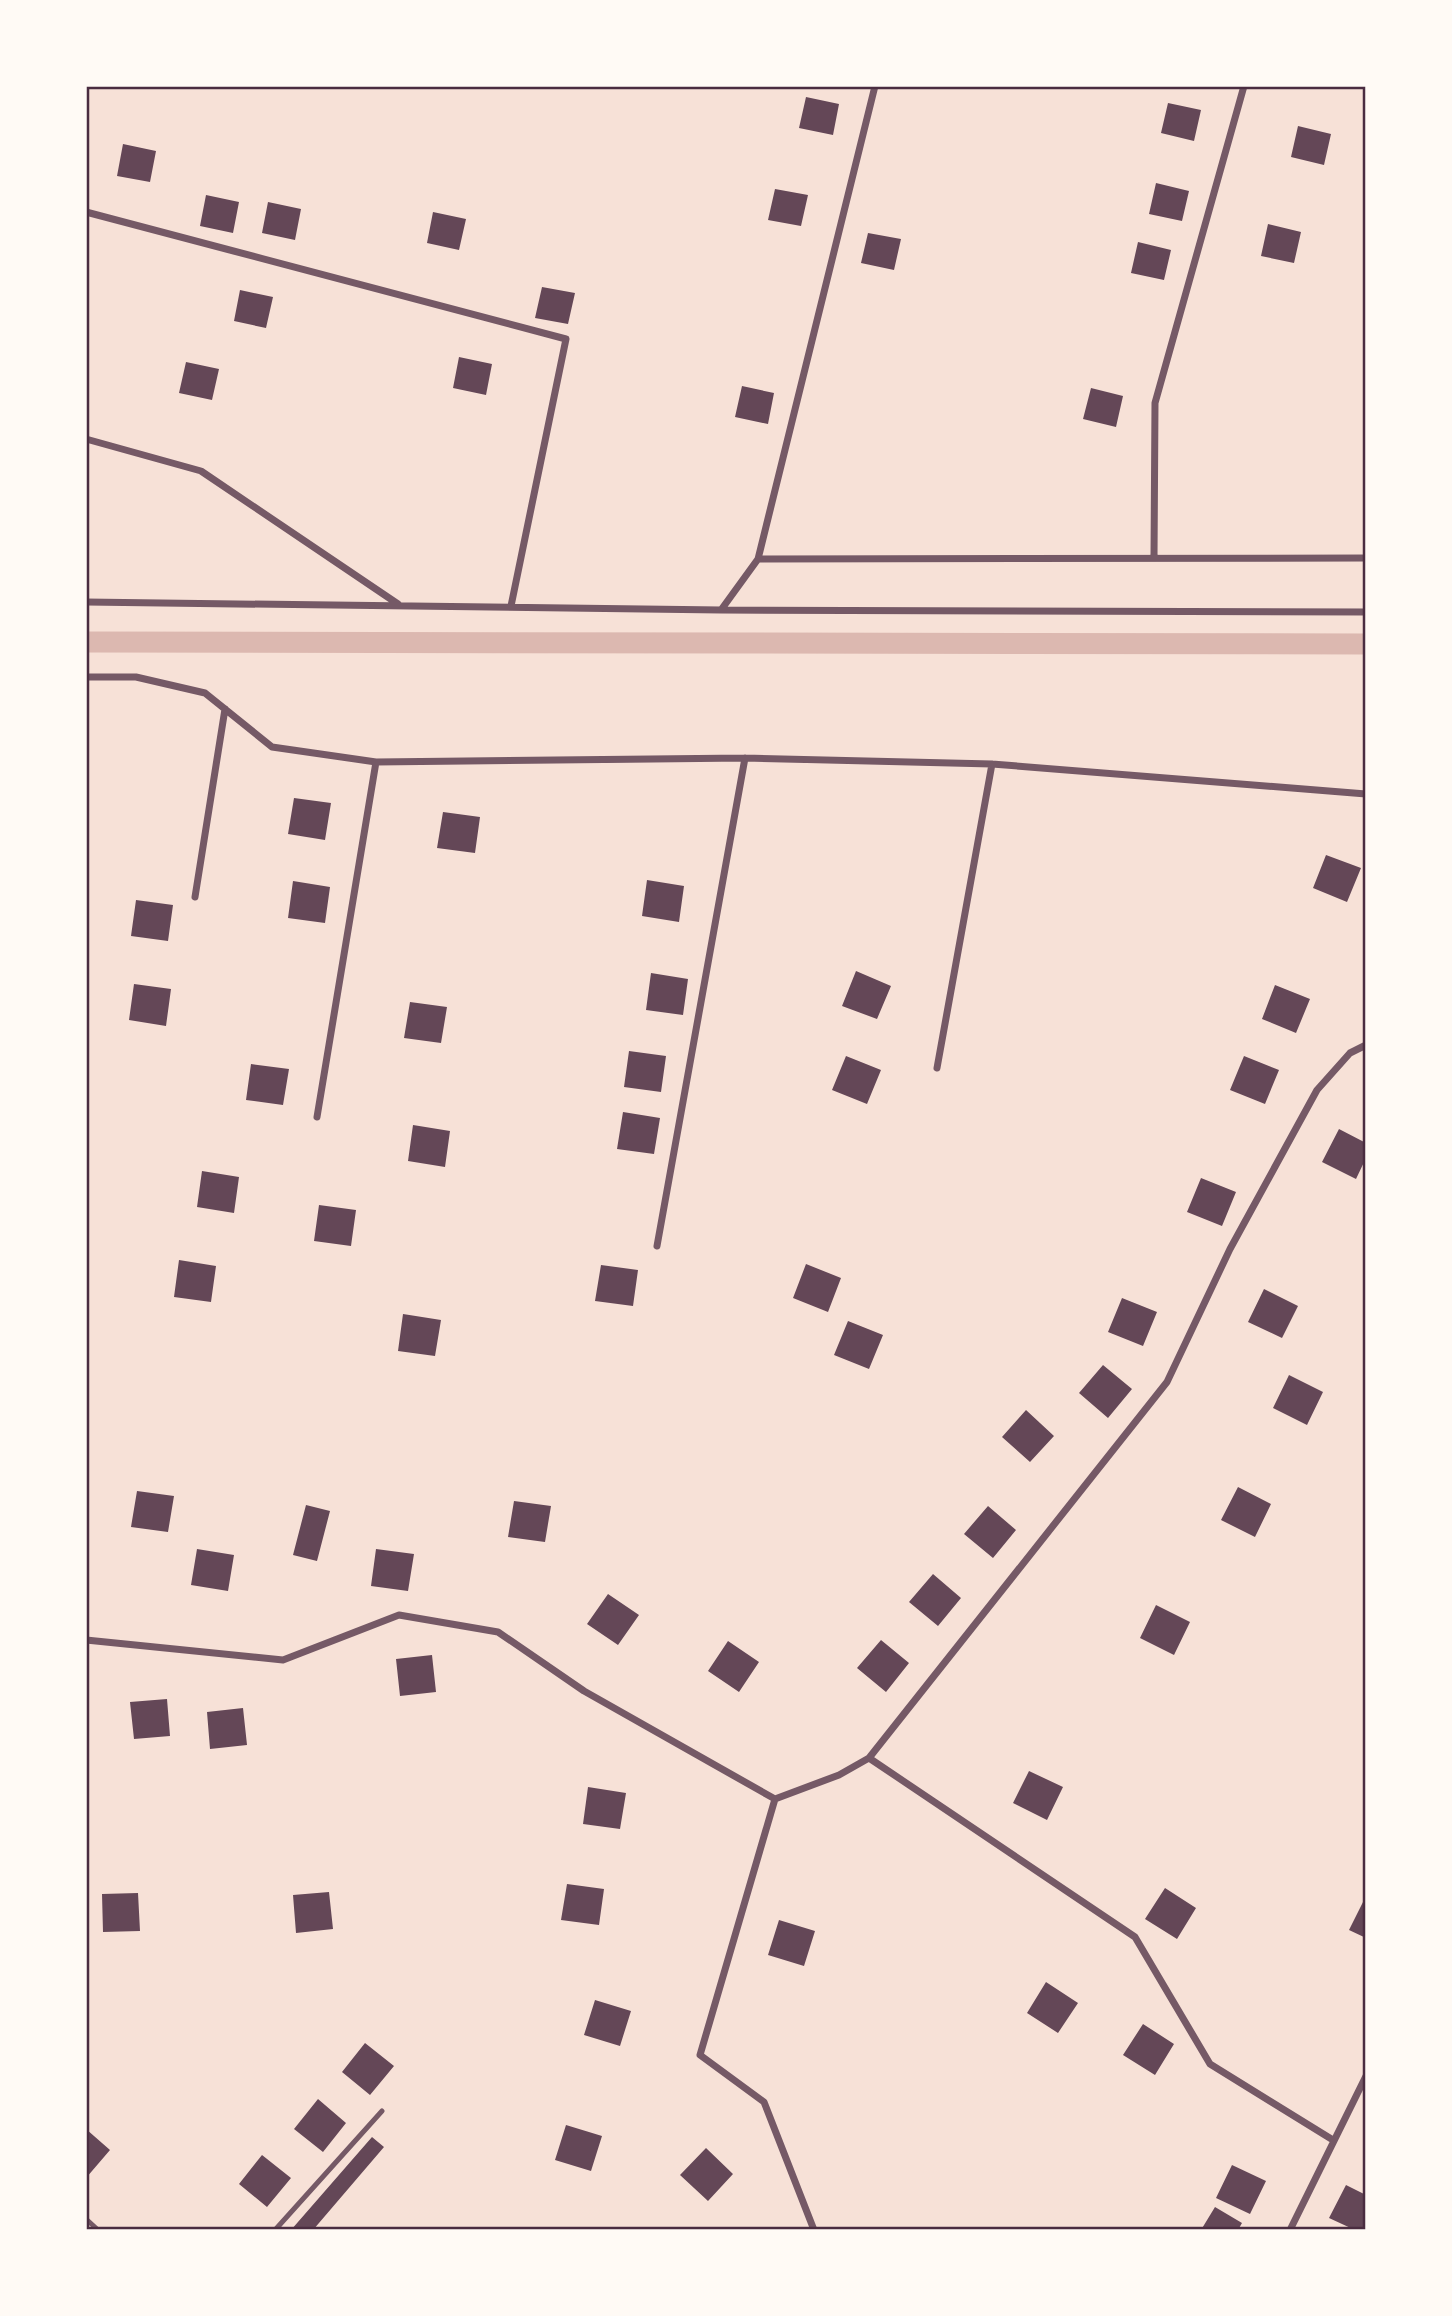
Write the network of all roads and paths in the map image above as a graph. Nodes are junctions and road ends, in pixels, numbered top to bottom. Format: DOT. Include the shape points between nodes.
graph roads {
  1 [pos="875,86"];
  2 [pos="1244,86"];
  3 [pos="86,212"];
  4 [pos="86,439"];
  5 [pos="1154,558"];
  6 [pos="1366,558"];
  7 [pos="758,559"];
  8 [pos="86,602"];
  9 [pos="398,605"];
  10 [pos="511,606"];
  11 [pos="721,610"];
  12 [pos="1366,612"];
  13 [pos="86,677"];
  14 [pos="225,709"];
  15 [pos="745,758"];
  16 [pos="376,762"];
  17 [pos="992,764"];
  18 [pos="1366,794"];
  19 [pos="195,897"];
  20 [pos="1366,1045"];
  21 [pos="937,1068"];
  22 [pos="317,1117"];
  23 [pos="657,1246"];
  24 [pos="86,1640"];
  25 [pos="869,1758"];
  26 [pos="775,1799"];
  27 [pos="1366,2076"];
  28 [pos="382,2111"];
  29 [pos="1333,2140"];
  30 [pos="86,2219"];
  31 [pos="98,2230"];
  32 [pos="275,2230"];
  33 [pos="814,2230"];
  34 [pos="1290,2230"];
  1 -- 7 [label="street"];
  2 -- 5 [label="street" via="1155,402"];
  3 -- 10 [label="street" via="566,340"];
  4 -- 9 [label="street" via="201,471"];
  5 -- 6 [label="street"];
  5 -- 7 [label="street"];
  7 -- 11 [label="street"];
  8 -- 9 [label="street"];
  9 -- 10 [label="street"];
  10 -- 11 [label="street"];
  11 -- 12 [label="street"];
  13 -- 14 [label="street" via="136,677 205,693"];
  14 -- 16 [label="street" via="272,747"];
  14 -- 19 [label="street"];
  15 -- 16 [label="street"];
  15 -- 17 [label="street"];
  15 -- 23 [label="street"];
  16 -- 22 [label="street"];
  17 -- 18 [label="street"];
  17 -- 21 [label="street"];
  20 -- 25 [label="street" via="1350,1053 1317,1090 1230,1249 1167,1382"];
  24 -- 26 [label="street" via="283,1660 399,1615 498,1632 584,1691"];
  25 -- 26 [label="street" via="839,1775"];
  25 -- 29 [label="street" via="1135,1937 1210,2064"];
  26 -- 33 [label="street" via="699,2055 764,2102"];
  27 -- 29 [label="street"];
  28 -- 32 [label="lane"];
  29 -- 34 [label="street"];
  30 -- 31 [label="lane"];
}
